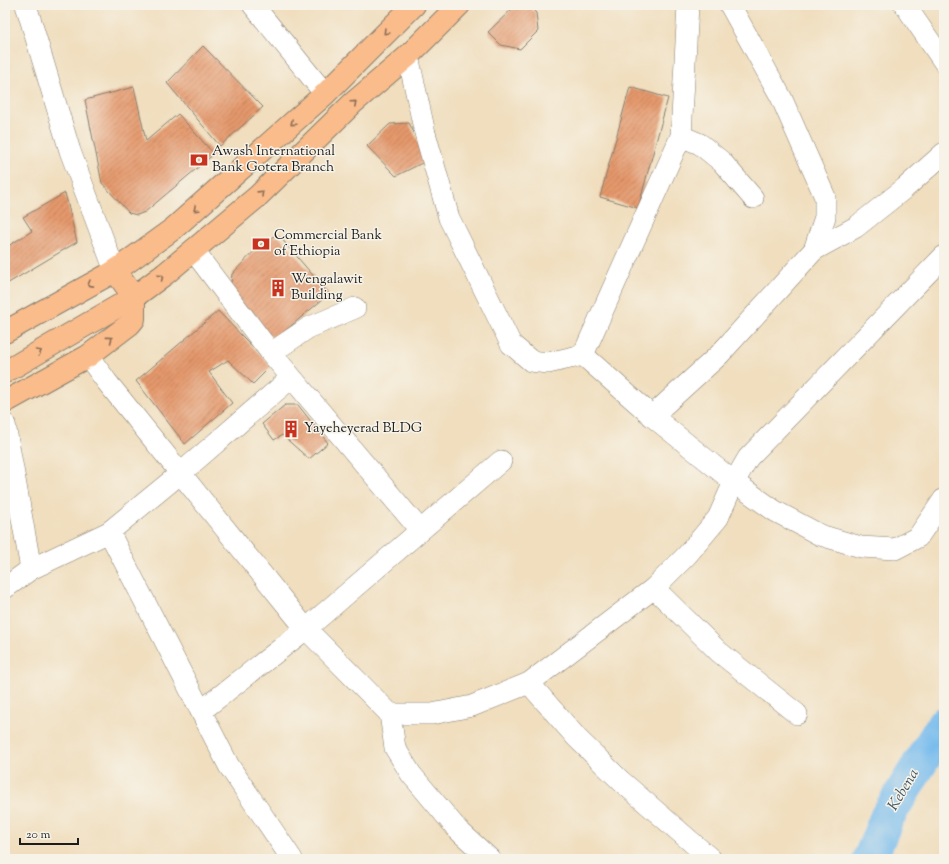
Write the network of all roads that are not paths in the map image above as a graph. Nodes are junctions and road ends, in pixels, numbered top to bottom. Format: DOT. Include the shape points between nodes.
graph roads {
  1 [pos="26,5"];
  2 [pos="253,5"];
  3 [pos="414,5"];
  4 [pos="459,5"];
  5 [pos="688,5"];
  6 [pos="730,5"];
  7 [pos="905,5"];
  8 [pos="408,56"];
  9 [pos="944,62"];
  10 [pos="325,94"];
  11 [pos="682,136"];
  12 [pos="944,153"];
  13 [pos="753,198"];
  14 [pos="193,250"];
  15 [pos="814,250"];
  16 [pos="944,256"];
  17 [pos="115,271"];
  18 [pos="134,297"];
  19 [pos="355,308"];
  20 [pos="5,332"];
  21 [pos="271,353"];
  22 [pos="583,355"];
  23 [pos="88,356"];
  24 [pos="5,372"];
  25 [pos="291,378"];
  26 [pos="5,402"];
  27 [pos="652,416"];
  28 [pos="5,424"];
  29 [pos="501,461"];
  30 [pos="181,472"];
  31 [pos="734,482"];
  32 [pos="944,499"];
  33 [pos="420,530"];
  34 [pos="109,532"];
  35 [pos="31,569"];
  36 [pos="5,588"];
  37 [pos="654,588"];
  38 [pos="306,629"];
  39 [pos="529,683"];
  40 [pos="201,712"];
  41 [pos="390,714"];
  42 [pos="797,714"];
  43 [pos="292,859"];
  44 [pos="490,859"];
  45 [pos="711,859"];
  1 -- 17 [label="street" via="70,151"];
  2 -- 10 [label="street"];
  3 -- 10 [label="main road, one-way"];
  4 -- 8 [label="main road"];
  5 -- 11 [label="street"];
  6 -- 15 [label="street" via="781,97 825,197 825,217"];
  7 -- 9 [label="street"];
  14 -- 8 [label="main road, one-way" via="257,197 353,103"];
  8 -- 22 [label="street" via="425,133 449,218 511,344 531,361 548,363"];
  10 -- 17 [label="main road, one-way" via="173,229"];
  11 -- 13 [label="street" via="700,144 722,162"];
  11 -- 22 [label="street"];
  12 -- 15 [label="street" via="856,227"];
  18 -- 14 [label="main road, one-way"];
  14 -- 21 [label="street"];
  15 -- 27 [label="street" via="720,356"];
  16 -- 31 [label="street" via="748,458"];
  17 -- 18 [label="main road"];
  17 -- 20 [label="main road, one-way"];
  23 -- 18 [label="main road, one-way" via="130,324 134,318"];
  24 -- 18 [label="main road, one-way"];
  19 -- 21 [label="street" via="308,328"];
  21 -- 25 [label="street"];
  22 -- 27 [label="street"];
  23 -- 26 [label="main road"];
  23 -- 30 [label="street"];
  25 -- 30 [label="street"];
  25 -- 33 [label="street"];
  27 -- 31 [label="street"];
  28 -- 35 [label="street"];
  29 -- 33 [label="street"];
  30 -- 34 [label="street"];
  30 -- 38 [label="street"];
  31 -- 32 [label="street" via="775,512 820,535 862,547 895,549 918,536"];
  31 -- 37 [label="street" via="718,518 687,555"];
  33 -- 38 [label="street"];
  34 -- 35 [label="street"];
  34 -- 40 [label="street"];
  35 -- 36 [label="street"];
  37 -- 39 [label="street"];
  37 -- 42 [label="street" via="718,652"];
  38 -- 40 [label="street"];
  38 -- 41 [label="street"];
  39 -- 41 [label="street" via="472,706 432,714"];
  39 -- 45 [label="street" via="577,738 621,781"];
  40 -- 43 [label="street" via="229,766"];
  41 -- 44 [label="street" via="395,748 411,774 458,830"];
}
